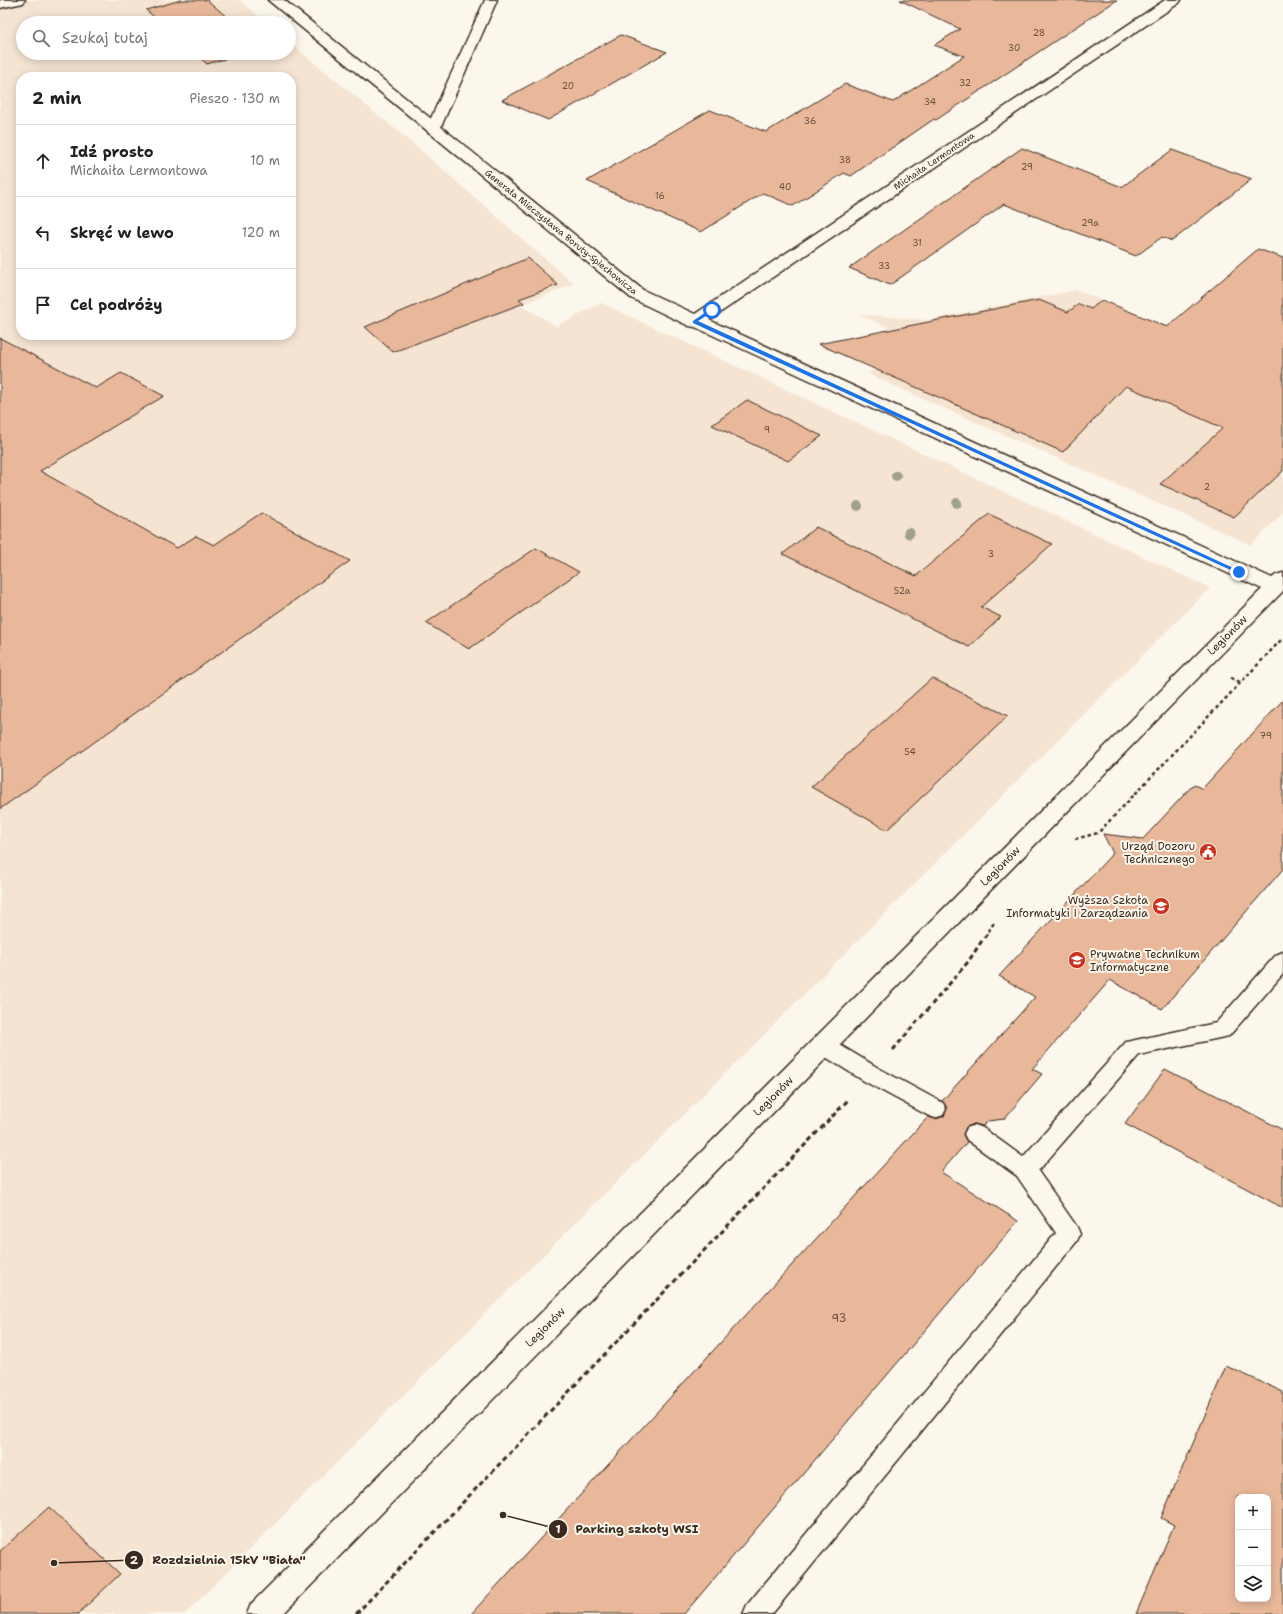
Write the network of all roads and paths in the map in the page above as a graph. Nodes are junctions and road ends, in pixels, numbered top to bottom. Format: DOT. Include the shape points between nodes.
graph roads {
  1 [pos="18,0"];
  2 [pos="275,0"];
  3 [pos="491,0"];
  4 [pos="1174,0"];
  5 [pos="0,4"];
  6 [pos="295,16"];
  7 [pos="296,17"];
  8 [pos="433,129"];
  9 [pos="695,322"];
  10 [pos="1279,583"];
  11 [pos="1283,638"];
  12 [pos="1073,839"];
  13 [pos="998,915"];
  14 [pos="1283,960"];
  15 [pos="824,1045"];
  16 [pos="872,1075"];
  17 [pos="935,1109"];
  18 [pos="975,1134"];
  19 [pos="1024,1170"];
  20 [pos="262,1614"];
  21 [pos="356,1614"];
  22 [pos="756,1614"];
  1 -- 5 [label="street"];
  2 -- 6 [label="street, Generała Mieczysława Boruty-Spiechowicza"];
  3 -- 8 [label="lane"];
  4 -- 9 [label="street, Michaiła Lermontowa"];
  7 -- 8 [label="street, Generała Mieczysława Boruty-Spiechowicza"];
  8 -- 9 [label="street, Generała Mieczysława Boruty-Spiechowicza" via="637,294"];
  9 -- 10 [label="street, Generała Mieczysława Boruty-Spiechowicza"];
  10 -- 15 [label="street, Legionów"];
  11 -- 12 [label="path" via="1098,833"];
  13 -- 16 [label="path" via="968,962"];
  14 -- 19 [label="lane" via="1222,1030 1133,1048"];
  15 -- 16 [label="lane"];
  15 -- 20 [label="street, Legionów"];
  16 -- 17 [label="lane"];
  16 -- 21 [label="path"];
  18 -- 19 [label="lane"];
  19 -- 22 [label="lane" via="1069,1234"];
}
